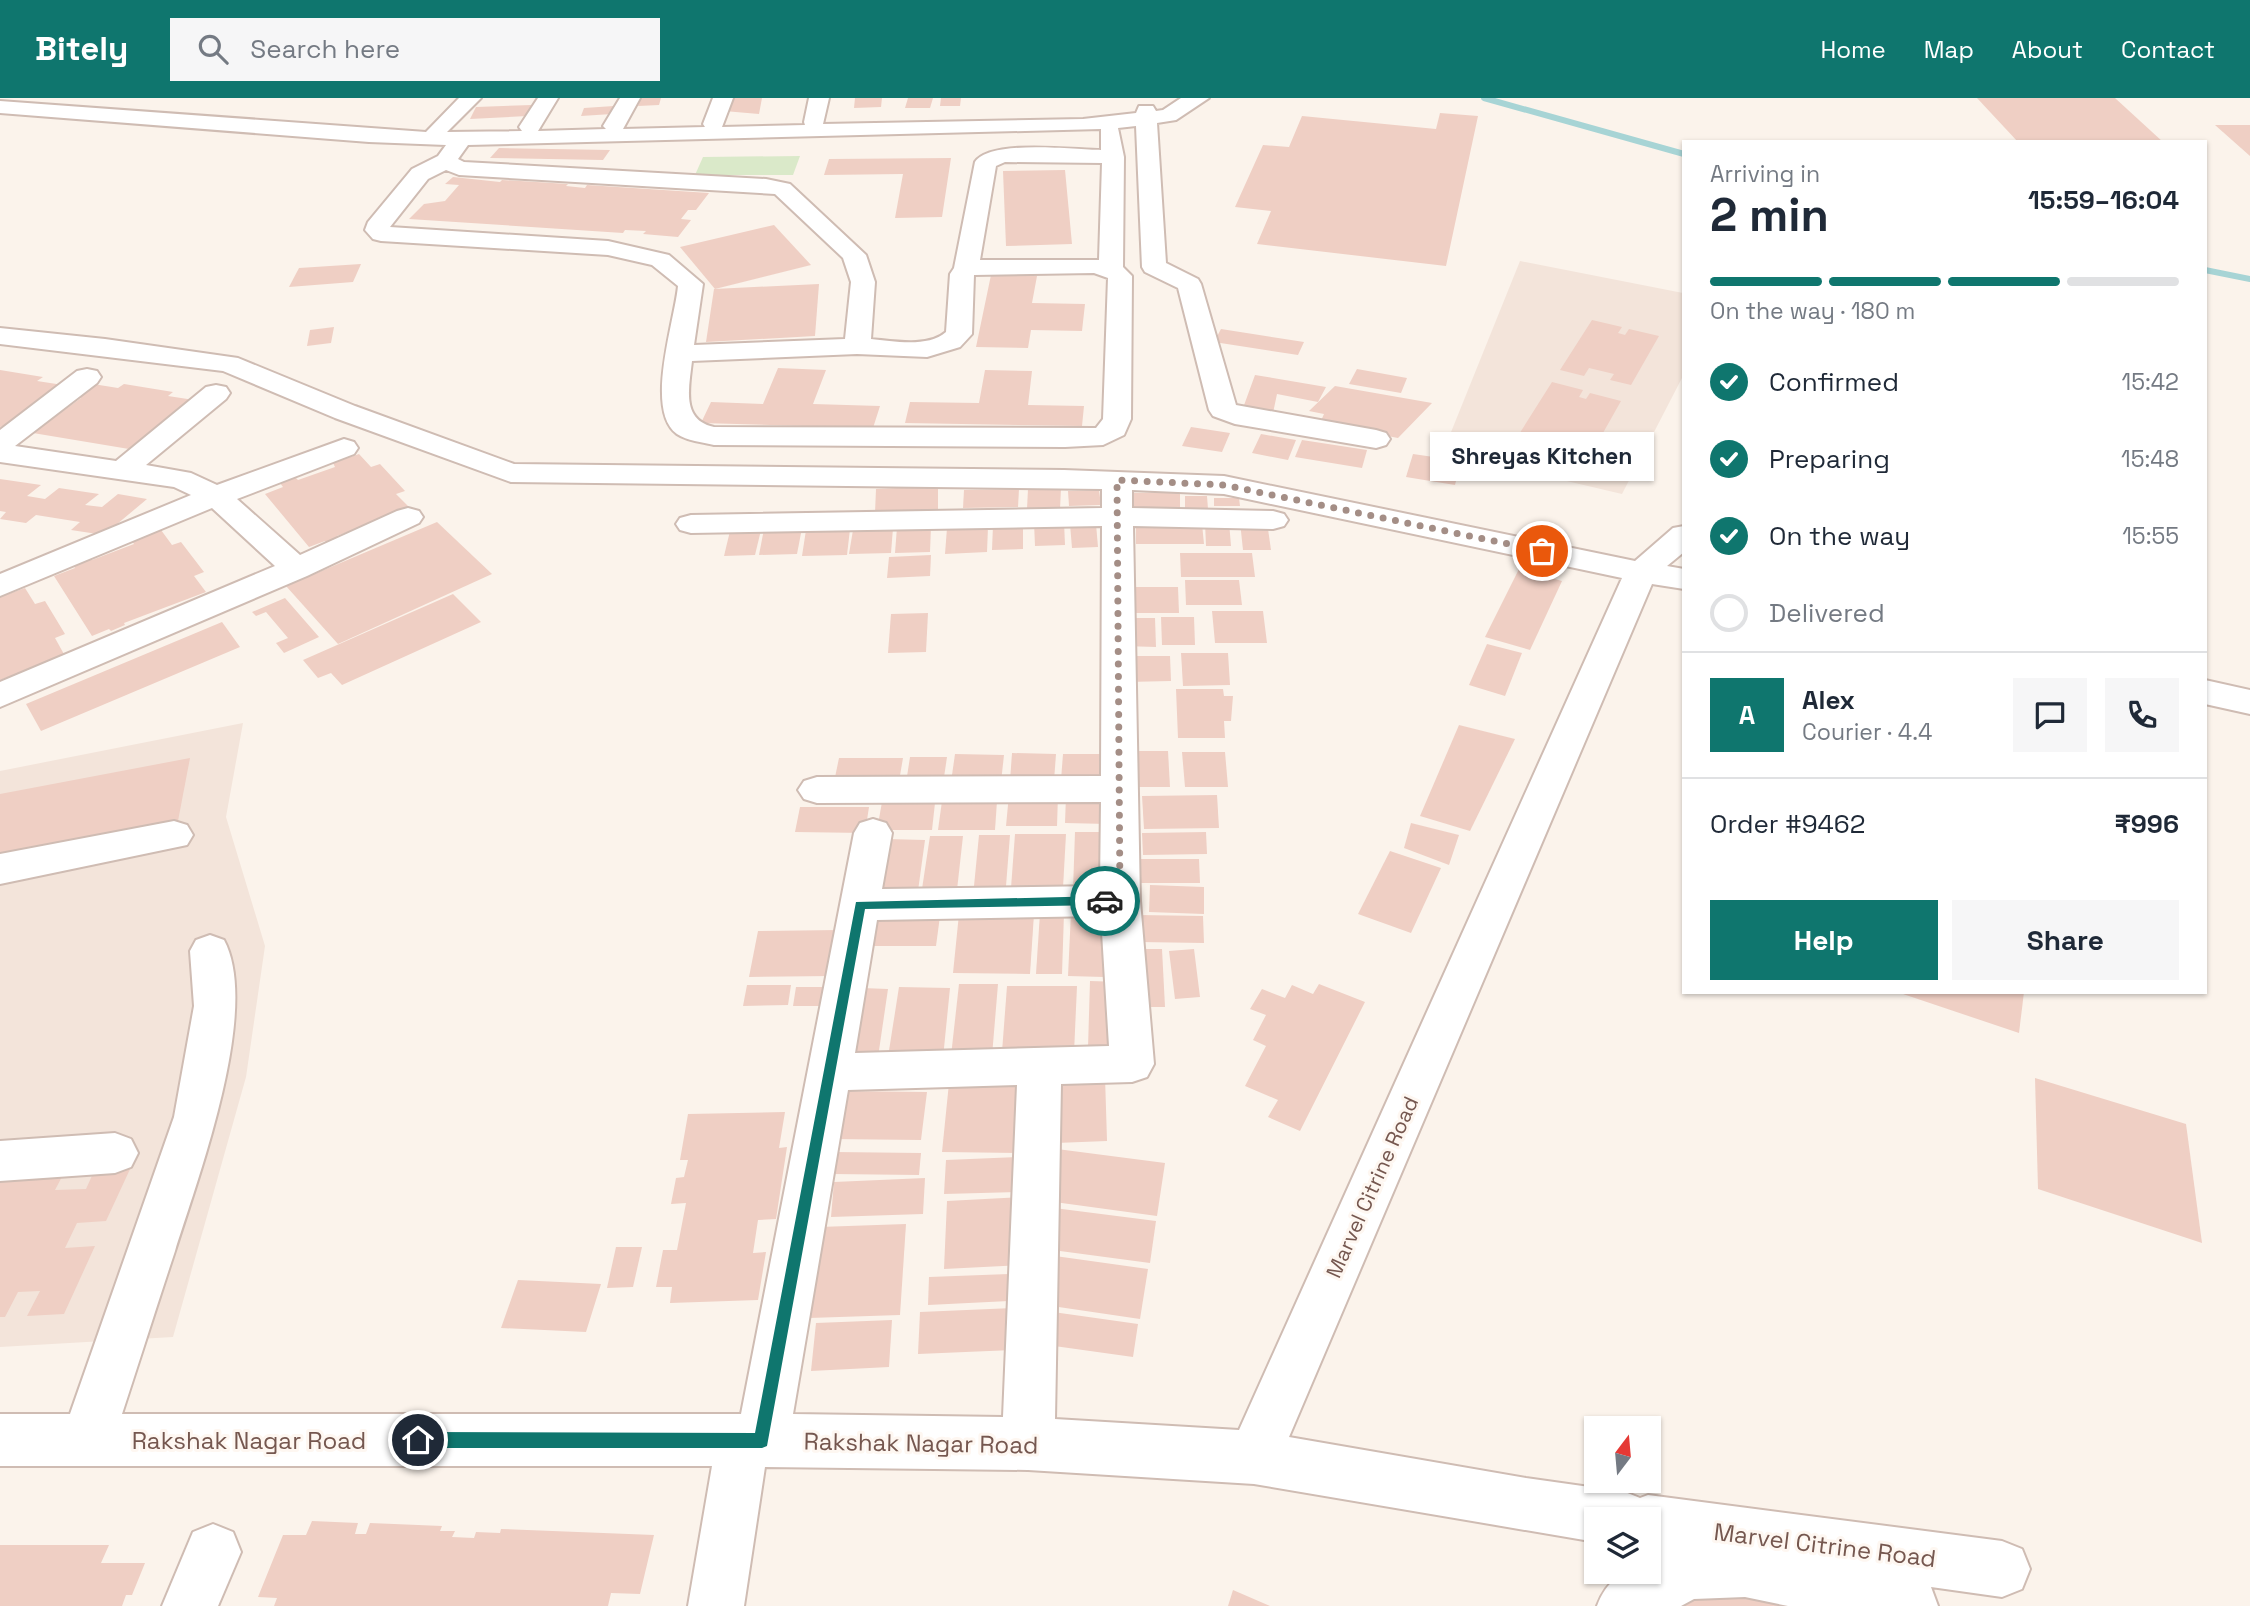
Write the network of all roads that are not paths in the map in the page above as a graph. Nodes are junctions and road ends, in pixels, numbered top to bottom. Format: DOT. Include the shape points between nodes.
graph roads {
  1 [pos="1,98"];
  2 [pos="471,98"];
  3 [pos="548,98"];
  4 [pos="630,98"];
  5 [pos="723,98"];
  6 [pos="819,98"];
  7 [pos="1199,98"];
  8 [pos="0,107"];
  9 [pos="1151,109"];
  10 [pos="1108,114"];
  11 [pos="814,122"];
  12 [pos="713,124"];
  13 [pos="614,126"];
  14 [pos="530,127"];
  15 [pos="435,133"];
  16 [pos="461,139"];
  17 [pos="1113,157"];
  18 [pos="446,161"];
  19 [pos="966,268"];
  20 [pos="1111,269"];
  21 [pos="0,336"];
  22 [pos="857,346"];
  23 [pos="678,354"];
  24 [pos="87,377"];
  25 [pos="216,393"];
  26 [pos="1065,438"];
  27 [pos="1376,439"];
  28 [pos="0,444"];
  29 [pos="344,448"];
  30 [pos="0,453"];
  31 [pos="124,469"];
  32 [pos="1064,480"];
  33 [pos="216,496"];
  34 [pos="1118,498"];
  35 [pos="408,517"];
  36 [pos="1273,520"];
  37 [pos="691,524"];
  38 [pos="1682,537"];
  39 [pos="296,569"];
  40 [pos="1641,572"];
  41 [pos="1682,579"];
  42 [pos="0,586"];
  43 [pos="2207,692"];
  44 [pos="0,695"];
  45 [pos="2250,702"];
  46 [pos="1118,789"];
  47 [pos="817,790"];
  48 [pos="873,833"];
  49 [pos="174,835"];
  50 [pos="0,870"];
  51 [pos="1120,901"];
  52 [pos="860,905"];
  53 [pos="210,951"];
  54 [pos="1040,1067"];
  55 [pos="828,1072"];
  56 [pos="115,1153"];
  57 [pos="0,1161"];
  58 [pos="0,1440"];
  59 [pos="87,1440"];
  60 [pos="752,1440"];
  61 [pos="1028,1444"];
  62 [pos="1254,1457"];
  63 [pos="1584,1518"];
  64 [pos="1661,1534"];
  65 [pos="1661,1535"];
  66 [pos="213,1552"];
  67 [pos="2002,1569"];
  68 [pos="1635,1584"];
  69 [pos="190,1606"];
  70 [pos="716,1606"];
  71 [pos="1625,1606"];
  72 [pos="1910,1606"];
  1 -- 15 [label="street"];
  2 -- 15 [label="street"];
  3 -- 14 [label="street"];
  4 -- 13 [label="street"];
  5 -- 12 [label="street"];
  6 -- 11 [label="street"];
  7 -- 9 [label="street" via="1169,116"];
  8 -- 15 [label="street"];
  9 -- 10 [label="street"];
  9 -- 27 [label="street" via="1154,267 1189,284 1223,410 1235,416"];
  10 -- 11 [label="street" via="970,113"];
  10 -- 16 [label="street" via="962,130"];
  10 -- 17 [label="street"];
  11 -- 12 [label="street"];
  12 -- 13 [label="street"];
  13 -- 14 [label="street"];
  14 -- 15 [label="street"];
  15 -- 16 [label="street"];
  16 -- 18 [label="street"];
  17 -- 19 [label="street" via="1002,155 986,162"];
  17 -- 20 [label="street"];
  18 -- 22 [label="street" via="488,171 782,189 854,255 863,282"];
  18 -- 23 [label="street" via="420,174 380,222 380,234 608,248 660,260 691,284"];
  19 -- 20 [label="street"];
  19 -- 22 [label="street" via="959,334 954,342 938,349"];
  20 -- 26 [label="street" via="1120,276 1117,419 1114,429 1103,436"];
  21 -- 32 [label="street" via="229,364 512,474"];
  22 -- 23 [label="street"];
  23 -- 26 [label="street" via="677,412 682,424 714,436"];
  24 -- 28 [label="street"];
  25 -- 31 [label="street"];
  26 -- 32 [label="street"];
  29 -- 33 [label="street"];
  30 -- 31 [label="street"];
  31 -- 33 [label="street" via="181,479"];
  32 -- 34 [label="street"];
  33 -- 39 [label="street"];
  33 -- 42 [label="street"];
  34 -- 36 [label="street"];
  34 -- 37 [label="street" via="949,516"];
  34 -- 40 [label="street" via="1224,485"];
  34 -- 46 [label="street"];
  35 -- 39 [label="street"];
  38 -- 40 [label="street"];
  39 -- 44 [label="street"];
  40 -- 41 [label="street"];
  40 -- 62 [label="street, Marvel Citrine Road"];
  43 -- 45 [label="street"];
  46 -- 47 [label="street"];
  46 -- 51 [label="street"];
  48 -- 52 [label="street"];
  49 -- 50 [label="street"];
  51 -- 52 [label="street"];
  51 -- 54 [label="street" via="1132,1064"];
  52 -- 55 [label="street"];
  53 -- 59 [label="street" via="215,1006 196,1117"];
  54 -- 55 [label="street"];
  54 -- 61 [label="street"];
  55 -- 60 [label="street"];
  56 -- 57 [label="street"];
  58 -- 59 [label="street, Rakshak Nagar Road"];
  59 -- 60 [label="street, Rakshak Nagar Road"];
  60 -- 61 [label="street, Rakshak Nagar Road"];
  60 -- 70 [label="street"];
  61 -- 62 [label="street, Rakshak Nagar Road"];
  62 -- 63 [label="street, Marvel Citrine Road"];
  64 -- 67 [label="street, Marvel Citrine Road"];
  65 -- 72 [label="street" via="1745,1569 1894,1597"];
  66 -- 69 [label="street"];
  68 -- 71 [label="street"];
}
